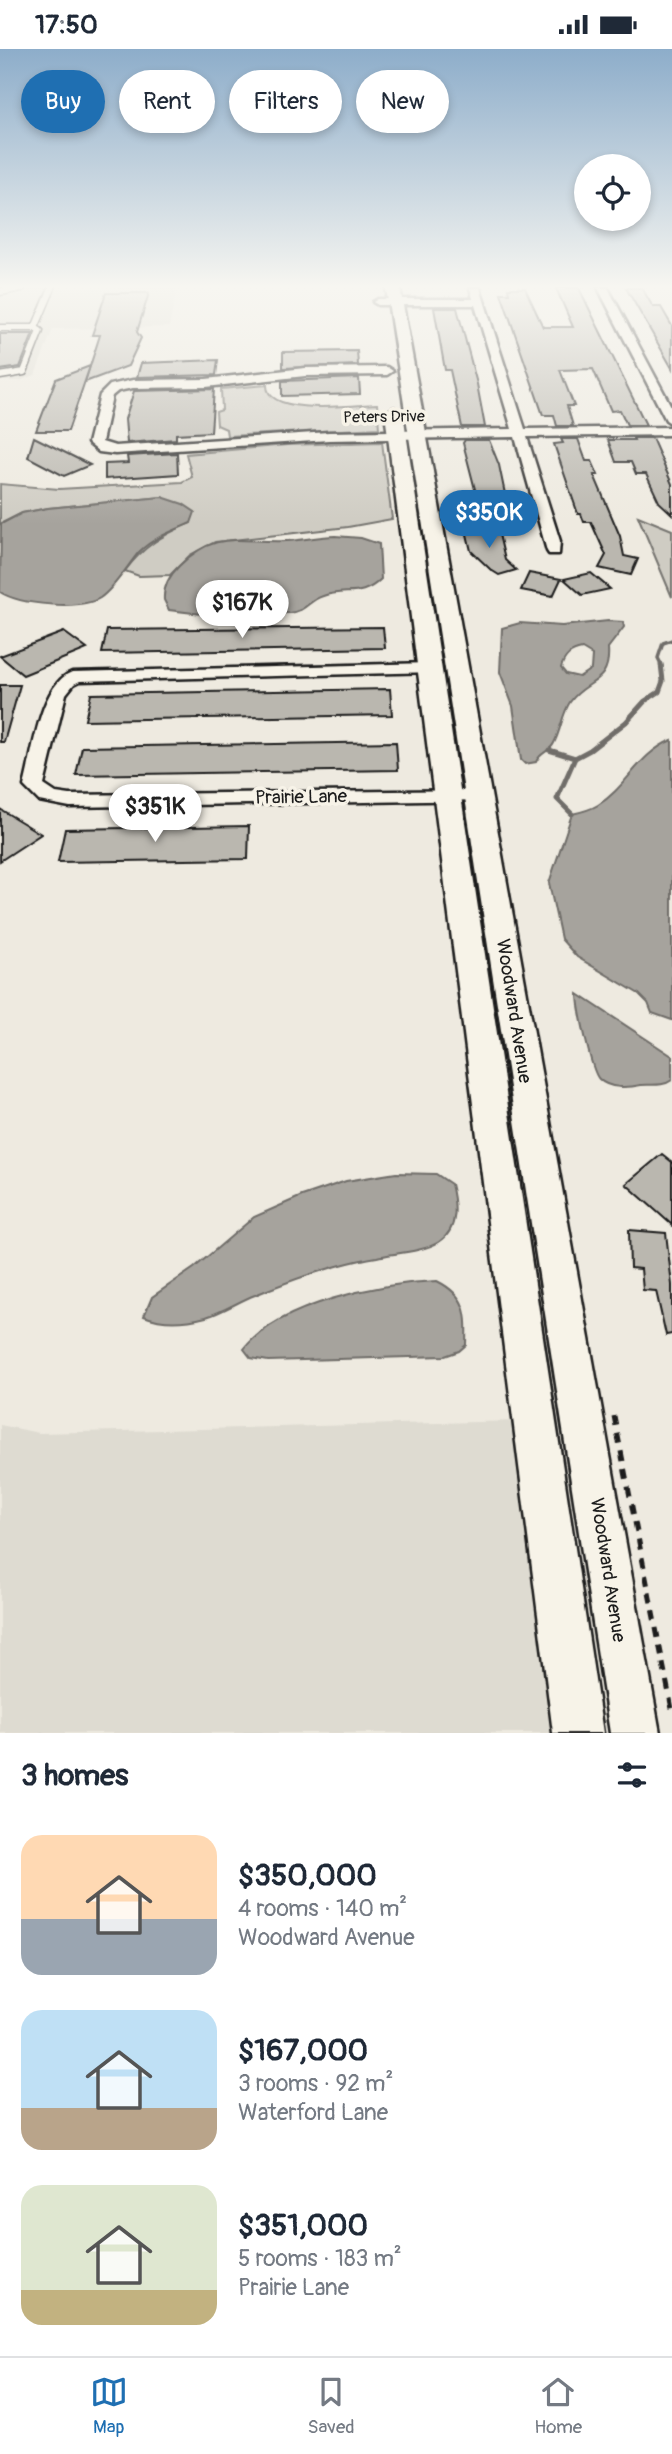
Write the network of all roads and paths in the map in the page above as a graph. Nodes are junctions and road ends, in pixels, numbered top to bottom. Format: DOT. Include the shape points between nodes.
graph roads {
  1 [pos="26,367"];
  2 [pos="387,367"];
  3 [pos="396,367"];
  4 [pos="500,367"];
  5 [pos="644,367"];
  6 [pos="0,376"];
  7 [pos="390,384"];
  8 [pos="672,419"];
  9 [pos="672,431"];
  10 [pos="520,433"];
  11 [pos="408,434"];
  12 [pos="554,551"];
  13 [pos="430,668"];
  14 [pos="463,796"];
  15 [pos="578,1733"];
  16 [pos="635,1733"];
  1 -- 6 [label="lane" via="24,372"];
  2 -- 7 [label="street, Woodward Avenue"];
  3 -- 11 [label="street, Woodward Avenue"];
  4 -- 10 [label="street"];
  5 -- 8 [label="street"];
  7 -- 11 [label="street, Woodward Avenue"];
  7 -- 11 [label="street, Peters Drive" via="305,373 206,383 133,384 106,395 94,443 116,450"];
  9 -- 10 [label="street, Peters Drive"];
  10 -- 11 [label="street, Peters Drive"];
  10 -- 12 [label="street"];
  11 -- 13 [label="street, Woodward Avenue"];
  11 -- 14 [label="street, Woodward Avenue"];
  13 -- 14 [label="street, Woodward Avenue"];
  13 -- 14 [label="street, Prairie Lane" via="100,673 68,680 57,693 34,786 52,800 71,801"];
  14 -- 15 [label="street, Woodward Avenue"];
  14 -- 16 [label="street, Woodward Avenue"];
}
